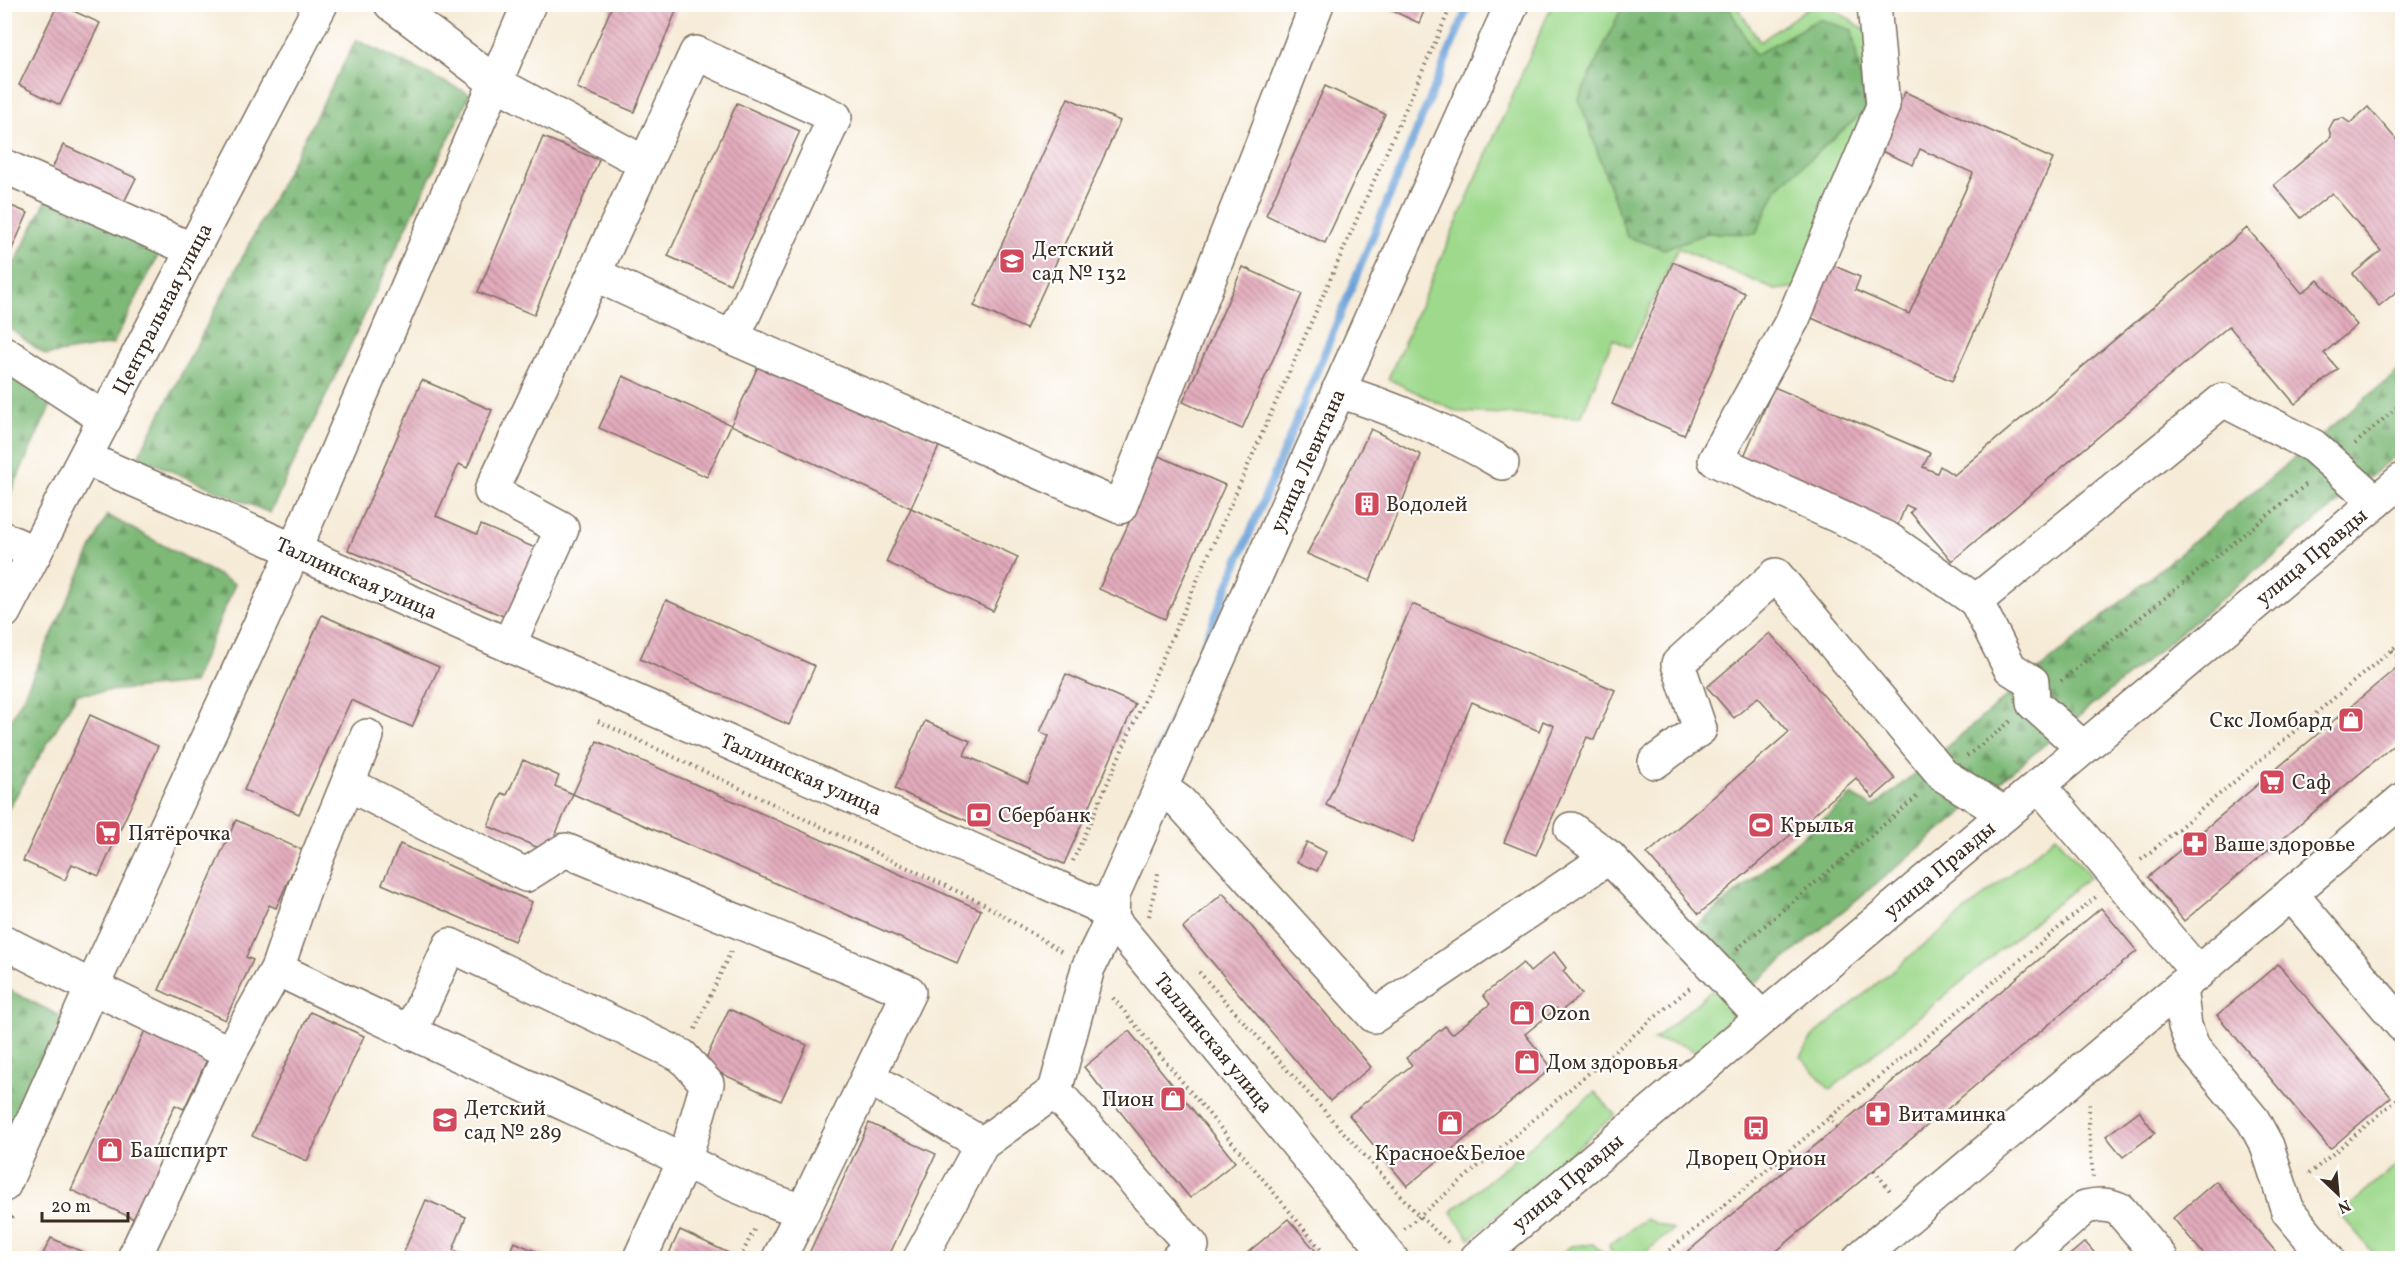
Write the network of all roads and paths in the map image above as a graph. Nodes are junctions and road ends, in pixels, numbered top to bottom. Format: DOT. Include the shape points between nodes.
graph roads {
  1 [pos="321,4"];
  2 [pos="391,4"];
  3 [pos="529,4"];
  4 [pos="1317,4"];
  5 [pos="1452,4"];
  6 [pos="1512,4"];
  7 [pos="1874,4"];
  8 [pos="496,83"];
  9 [pos="645,163"];
  10 [pos="4,166"];
  11 [pos="193,250"];
  12 [pos="594,274"];
  13 [pos="733,338"];
  14 [pos="4,353"];
  15 [pos="1338,391"];
  16 [pos="105,419"];
  17 [pos="85,458"];
  18 [pos="1502,463"];
  19 [pos="2403,480"];
  20 [pos="2376,502"];
  21 [pos="4,539"];
  22 [pos="294,551"];
  23 [pos="35,553"];
  24 [pos="1976,600"];
  25 [pos="4,612"];
  26 [pos="2403,641"];
  27 [pos="511,646"];
  28 [pos="2392,650"];
  29 [pos="2403,661"];
  30 [pos="588,716"];
  31 [pos="368,736"];
  32 [pos="2083,748"];
  33 [pos="1655,762"];
  34 [pos="348,784"];
  35 [pos="2040,785"];
  36 [pos="1161,788"];
  37 [pos="2403,800"];
  38 [pos="2005,814"];
  39 [pos="1571,829"];
  40 [pos="1609,857"];
  41 [pos="1069,870"];
  42 [pos="2118,878"];
  43 [pos="2291,894"];
  44 [pos="1149,916"];
  45 [pos="1112,919"];
  46 [pos="745,924"];
  47 [pos="1156,925"];
  48 [pos="4,942"];
  49 [pos="1088,968"];
  50 [pos="1714,968"];
  51 [pos="277,969"];
  52 [pos="1196,969"];
  53 [pos="2189,980"];
  54 [pos="92,987"];
  55 [pos="1762,1018"];
  56 [pos="2403,1025"];
  57 [pos="410,1033"];
  58 [pos="230,1053"];
  59 [pos="682,1056"];
  60 [pos="2094,1061"];
  61 [pos="868,1077"];
  62 [pos="1055,1091"];
  63 [pos="2403,1095"];
  64 [pos="1829,1116"];
  65 [pos="1837,1128"];
  66 [pos="981,1144"];
  67 [pos="685,1159"];
  68 [pos="4,1185"];
  69 [pos="2283,1196"];
  70 [pos="2096,1204"];
  71 [pos="803,1211"];
  72 [pos="1419,1216"];
  73 [pos="1386,1253"];
  74 [pos="1468,1255"];
  75 [pos="134,1258"];
  76 [pos="640,1258"];
  77 [pos="779,1258"];
  78 [pos="920,1258"];
  79 [pos="1178,1258"];
  80 [pos="1328,1258"];
  81 [pos="1660,1258"];
  82 [pos="1860,1258"];
  83 [pos="2027,1258"];
  84 [pos="2161,1258"];
  85 [pos="2327,1258"];
  1 -- 11 [label="street, Центральная улица"];
  2 -- 8 [label="street"];
  3 -- 8 [label="street"];
  4 -- 13 [label="street" via="1120,507"];
  5 -- 41 [label="path"];
  6 -- 15 [label="street, улица Левитана"];
  7 -- 24 [label="street" via="1883,106 1793,319 1715,460 1888,539"];
  8 -- 9 [label="street"];
  8 -- 22 [label="street"];
  9 -- 12 [label="street"];
  9 -- 13 [label="street" via="696,53 835,117"];
  10 -- 11 [label="street"];
  11 -- 16 [label="street, Центральная улица"];
  12 -- 13 [label="street"];
  12 -- 27 [label="street" via="490,491 562,529"];
  14 -- 16 [label="street"];
  15 -- 18 [label="street" via="1471,444"];
  15 -- 36 [label="street, улица Левитана"];
  16 -- 17 [label="street, Центральная улица"];
  17 -- 22 [label="street, Таллинская улица"];
  17 -- 23 [label="street, Центральная улица"];
  19 -- 20 [label="street, улица Правды"];
  20 -- 24 [label="street" via="2313,446 2223,400"];
  20 -- 32 [label="street, улица Правды"];
  21 -- 23 [label="street"];
  22 -- 27 [label="street, Таллинская улица"];
  22 -- 54 [label="street"];
  23 -- 25 [label="street, Центральная улица"];
  24 -- 32 [label="street" via="2010,669 2032,682 2033,703"];
  26 -- 28 [label="path"];
  27 -- 45 [label="street, Таллинская улица" via="1095,904"];
  28 -- 29 [label="path"];
  28 -- 42 [label="path"];
  30 -- 49 [label="path" via="982,903"];
  31 -- 34 [label="street"];
  32 -- 35 [label="street, улица Правды"];
  33 -- 38 [label="street" via="1700,729 1678,664 1776,575 1943,775"];
  34 -- 46 [label="street" via="526,875 565,850"];
  34 -- 51 [label="street" via="305,887"];
  35 -- 38 [label="street, улица Правды"];
  35 -- 42 [label="street"];
  36 -- 40 [label="street" via="1180,802 1374,1016"];
  36 -- 45 [label="street, улица Левитана" via="1113,894"];
  37 -- 43 [label="street"];
  38 -- 55 [label="street, улица Правды"];
  39 -- 40 [label="street"];
  40 -- 50 [label="street"];
  42 -- 53 [label="street"];
  42 -- 64 [label="path"];
  43 -- 53 [label="street"];
  43 -- 56 [label="street"];
  44 -- 47 [label="path"];
  45 -- 49 [label="street"];
  45 -- 73 [label="street, Таллинская улица"];
  46 -- 59 [label="path"];
  46 -- 61 [label="street" via="909,992"];
  48 -- 54 [label="street"];
  49 -- 62 [label="street"];
  49 -- 80 [label="path"];
  50 -- 55 [label="street"];
  50 -- 72 [label="path"];
  51 -- 57 [label="street"];
  51 -- 58 [label="street"];
  52 -- 72 [label="path"];
  53 -- 60 [label="street"];
  53 -- 69 [label="street" via="2185,1026 2193,1047 2260,1131"];
  54 -- 58 [label="street"];
  54 -- 68 [label="street"];
  55 -- 74 [label="street, улица Правды"];
  57 -- 59 [label="street" via="450,945"];
  57 -- 67 [label="street"];
  58 -- 75 [label="street"];
  59 -- 67 [label="street" via="707,1084"];
  60 -- 70 [label="path" via="2089,1131"];
  60 -- 82 [label="street"];
  61 -- 66 [label="street"];
  61 -- 71 [label="street"];
  62 -- 66 [label="street"];
  62 -- 79 [label="street" via="1192,1246"];
  63 -- 69 [label="path"];
  64 -- 65 [label="path"];
  64 -- 81 [label="path"];
  66 -- 78 [label="street"];
  67 -- 71 [label="street" via="769,1201"];
  67 -- 76 [label="street"];
  69 -- 85 [label="street" via="2296,1222"];
  70 -- 83 [label="street" via="2085,1207"];
  70 -- 84 [label="street" via="2119,1209"];
  71 -- 77 [label="street"];
  72 -- 73 [label="path"];
  72 -- 74 [label="path"];
}
